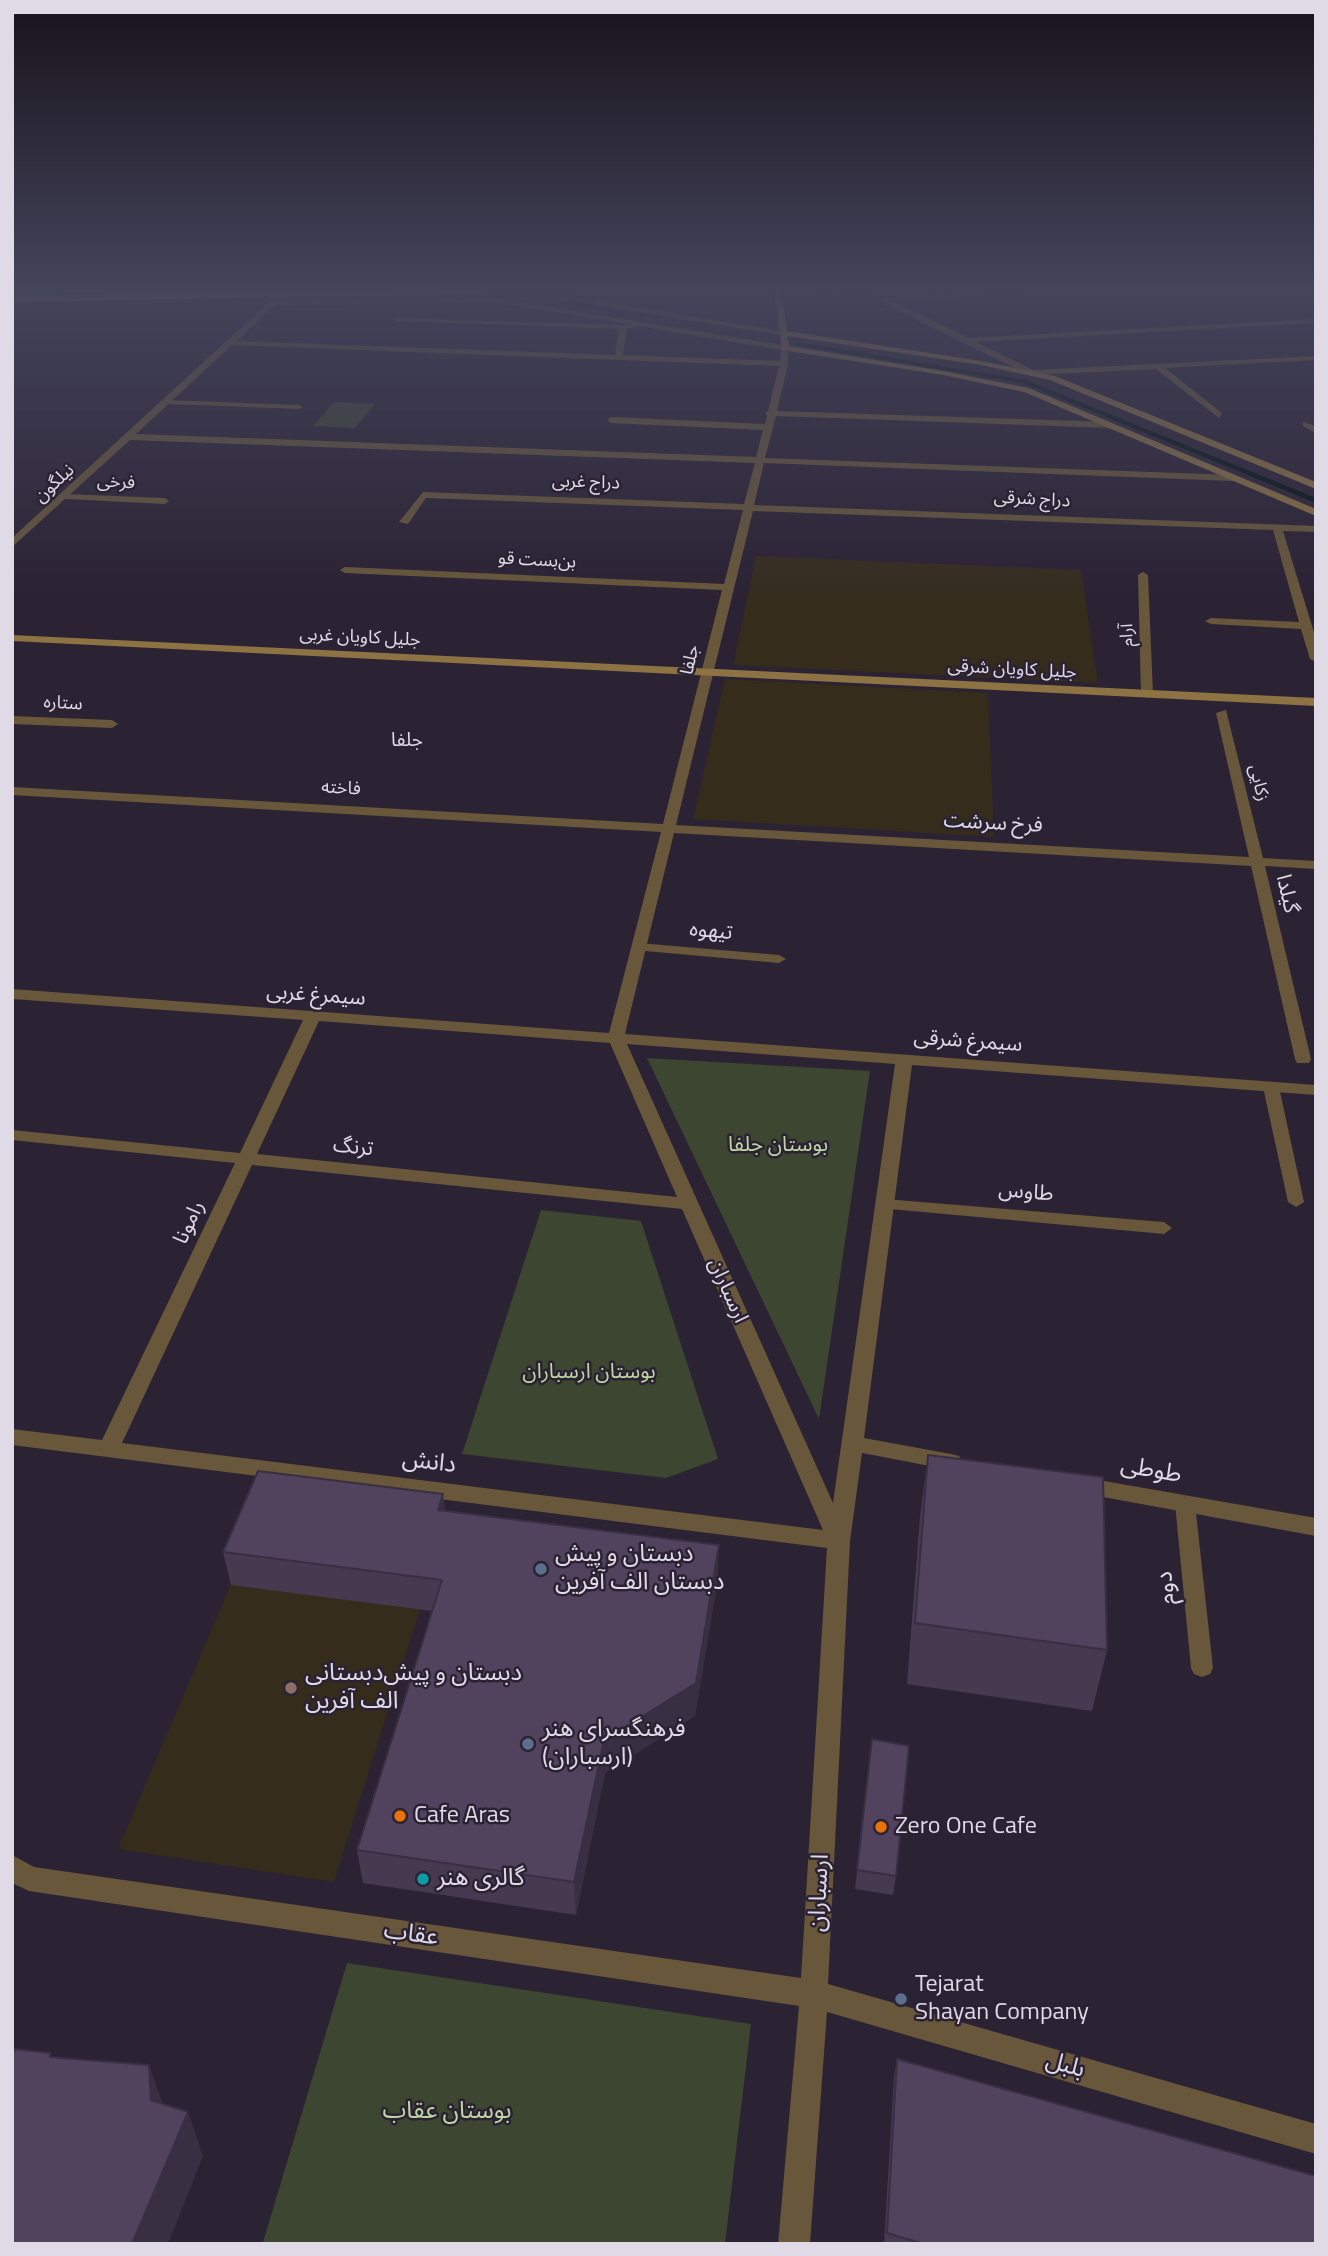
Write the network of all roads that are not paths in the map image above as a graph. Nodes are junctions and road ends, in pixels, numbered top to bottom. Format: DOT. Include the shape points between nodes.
graph roads {
  1 [pos="175,394"];
  2 [pos="775,394"];
  3 [pos="1031,394"];
  4 [pos="1092,394"];
  5 [pos="1193,394"];
  6 [pos="167,402"];
  7 [pos="299,407"];
  8 [pos="769,413"];
  9 [pos="1219,415"];
  10 [pos="611,420"];
  11 [pos="1306,424"];
  12 [pos="1111,425"];
  13 [pos="766,427"];
  14 [pos="1316,430"];
  15 [pos="130,437"];
  16 [pos="758,460"];
  17 [pos="1234,478"];
  18 [pos="1316,486"];
  19 [pos="65,496"];
  20 [pos="165,501"];
  21 [pos="747,505"];
  22 [pos="1316,513"];
  23 [pos="404,522"];
  24 [pos="1277,527"];
  25 [pos="1316,529"];
  26 [pos="12,544"];
  27 [pos="345,570"];
  28 [pos="1143,575"];
  29 [pos="727,587"];
  30 [pos="1211,621"];
  31 [pos="1306,626"];
  32 [pos="12,638"];
  33 [pos="1316,659"];
  34 [pos="706,673"];
  35 [pos="1147,694"];
  36 [pos="1316,702"];
  37 [pos="1222,713"];
  38 [pos="12,720"];
  39 [pos="112,724"];
  40 [pos="12,791"];
  41 [pos="668,826"];
  42 [pos="1257,861"];
  43 [pos="1316,864"];
  44 [pos="639,947"];
  45 [pos="779,959"];
  46 [pos="12,994"];
  47 [pos="313,1017"];
  48 [pos="616,1039"];
  49 [pos="1303,1059"];
  50 [pos="904,1060"];
  51 [pos="1271,1087"];
  52 [pos="1316,1090"];
  53 [pos="12,1135"];
  54 [pos="245,1160"];
  55 [pos="1296,1202"];
  56 [pos="689,1204"];
  57 [pos="885,1204"];
  58 [pos="1164,1228"];
  59 [pos="12,1437"];
  60 [pos="854,1444"];
  61 [pos="108,1449"];
  62 [pos="973,1466"];
  63 [pos="1066,1482"];
  64 [pos="1185,1504"];
  65 [pos="1316,1527"];
  66 [pos="839,1541"];
  67 [pos="1202,1668"];
  68 [pos="12,1867"];
  69 [pos="814,1994"];
  70 [pos="1316,2139"];
  71 [pos="794,2244"];
  1 -- 6 [label="street, نیلگون"];
  2 -- 8 [label="street, جلفا"];
  3 -- 12 [label="main road"];
  4 -- 18 [label="main road"];
  5 -- 9 [label="street"];
  6 -- 7 [label="lane"];
  6 -- 15 [label="street, نیلگون"];
  8 -- 12 [label="street"];
  8 -- 13 [label="street, جلفا"];
  10 -- 13 [label="street"];
  11 -- 14 [label="street"];
  12 -- 17 [label="main road"];
  13 -- 16 [label="street, جلفا"];
  15 -- 16 [label="street"];
  15 -- 19 [label="street, نیلگون"];
  16 -- 17 [label="street"];
  16 -- 21 [label="street, جلفا"];
  17 -- 22 [label="main road"];
  19 -- 20 [label="lane, فرخی"];
  19 -- 26 [label="street, نیلگون"];
  21 -- 23 [label="street, دراج غربی" via="423,495"];
  21 -- 24 [label="street, دراج شرقی"];
  21 -- 29 [label="street, جلفا"];
  24 -- 25 [label="street, دراج شرقی"];
  24 -- 31 [label="street"];
  27 -- 29 [label="street, بن‌بست قو"];
  28 -- 35 [label="street, آرام"];
  29 -- 34 [label="street, جلفا"];
  30 -- 31 [label="street"];
  31 -- 33 [label="street"];
  32 -- 34 [label="main road, جلیل کاویان غربی"];
  34 -- 35 [label="main road, جلیل کاویان شرقی"];
  34 -- 41 [label="street, جلفا"];
  35 -- 36 [label="main road, جلیل کاویان شرقی"];
  37 -- 42 [label="street, زکایی"];
  38 -- 39 [label="street, ستاره"];
  40 -- 41 [label="street, فاخته"];
  41 -- 42 [label="street, فرخ سرشت"];
  41 -- 44 [label="street, جلفا"];
  42 -- 43 [label="street, فرخ سرشت"];
  42 -- 49 [label="street, گیلدا"];
  44 -- 45 [label="lane, تیهوه"];
  44 -- 48 [label="street, جلفا"];
  46 -- 47 [label="street, سیمرغ غربی"];
  47 -- 48 [label="street, سیمرغ غربی"];
  47 -- 54 [label="street, رامونا"];
  48 -- 50 [label="street, سیمرغ شرقی"];
  48 -- 56 [label="street, ارسباران"];
  50 -- 51 [label="street, سیمرغ شرقی"];
  50 -- 57 [label="street, ارسباران"];
  51 -- 52 [label="street, سیمرغ شرقی"];
  51 -- 55 [label="lane"];
  53 -- 54 [label="street, ترنگ"];
  54 -- 56 [label="street, ترنگ"];
  54 -- 61 [label="street, رامونا"];
  56 -- 66 [label="street, ارسباران"];
  57 -- 58 [label="lane, طاوس"];
  57 -- 60 [label="street, ارسباران"];
  59 -- 61 [label="street, دانش"];
  60 -- 62 [label="street"];
  60 -- 66 [label="street, ارسباران"];
  61 -- 66 [label="street, دانش"];
  63 -- 64 [label="street, طوطی"];
  64 -- 65 [label="street, طوطی"];
  64 -- 67 [label="lane, دوم"];
  66 -- 69 [label="street, ارسباران"];
  68 -- 69 [label="street, عقاب" via="29,1879"];
  69 -- 70 [label="street, بلبل"];
  69 -- 71 [label="street, ارسباران"];
}
